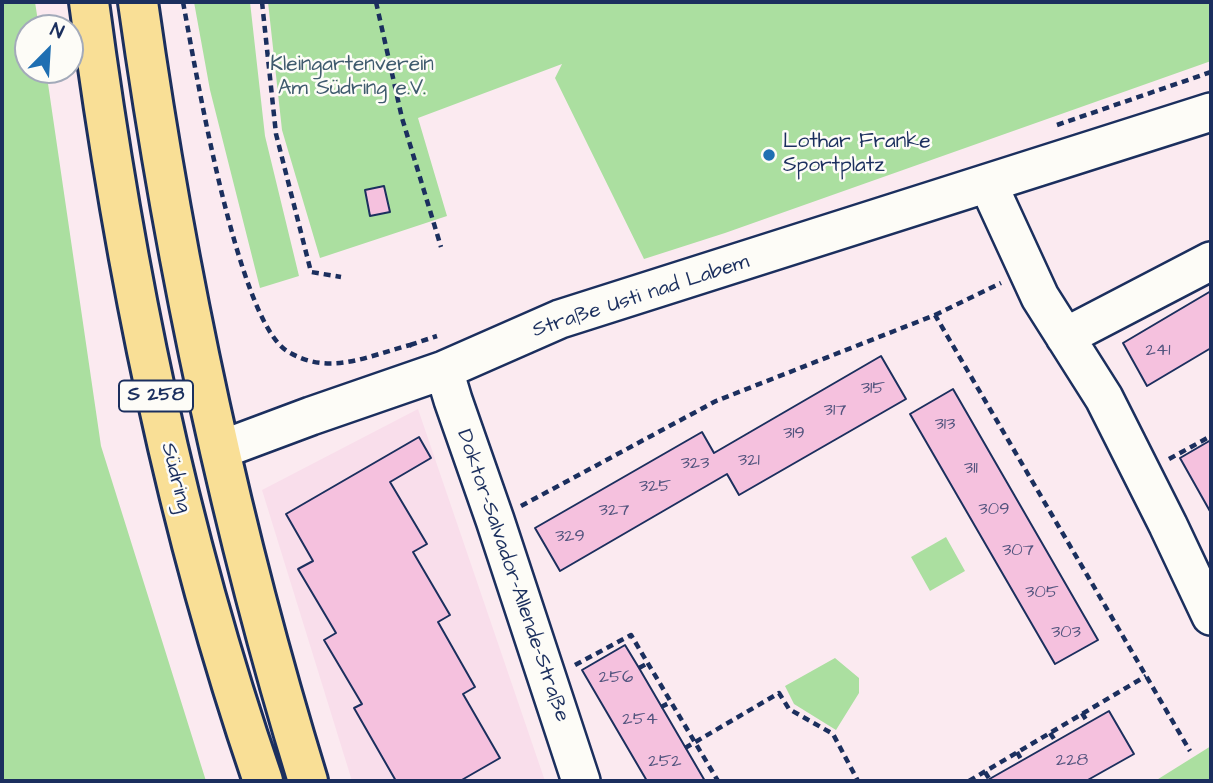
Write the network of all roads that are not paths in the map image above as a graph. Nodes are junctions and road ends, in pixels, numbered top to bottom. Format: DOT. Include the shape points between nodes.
graph roads {
  1 [pos="89,2"];
  2 [pos="138,2"];
  3 [pos="1211,112"];
  4 [pos="988,184"];
  5 [pos="1211,261"];
  6 [pos="1065,337"];
  7 [pos="444,370"];
  8 [pos="220,450"];
  9 [pos="1211,616"];
  10 [pos="263,781"];
  11 [pos="308,781"];
  12 [pos="581,781"];
  1 -- 10 [label="main road, Südring / S 258" via="137,312 174,476 232,691"];
  2 -- 8 [label="main road, S 258" via="156,127"];
  3 -- 4 [label="street, Straße Usti nad Labem"];
  4 -- 6 [label="street" via="1040,297"];
  4 -- 7 [label="street, Straße Usti nad Labem" via="560,320"];
  5 -- 6 [label="street"];
  6 -- 9 [label="street" via="1104,398"];
  7 -- 8 [label="street, Straße Usti nad Labem"];
  7 -- 12 [label="street, Doktor-Salvador-Allende-Straße"];
  8 -- 11 [label="main road, S 258" via="276,677"];
}
